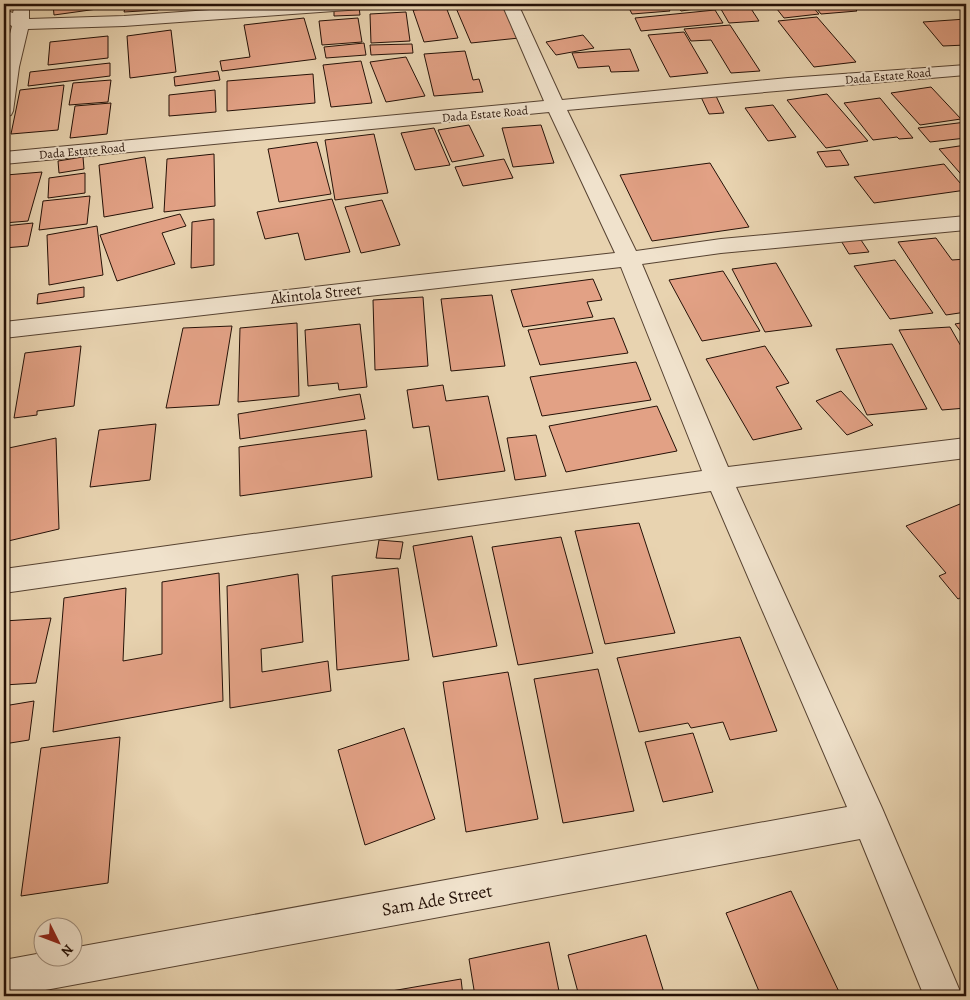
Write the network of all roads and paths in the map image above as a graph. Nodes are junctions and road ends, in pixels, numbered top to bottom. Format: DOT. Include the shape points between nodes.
graph roads {
  1 [pos="21,4"];
  2 [pos="362,4"];
  3 [pos="510,4"];
  4 [pos="4,15"];
  5 [pos="21,24"];
  6 [pos="966,70"];
  7 [pos="556,107"];
  8 [pos="4,111"];
  9 [pos="4,158"];
  10 [pos="966,223"];
  11 [pos="629,259"];
  12 [pos="4,330"];
  13 [pos="966,448"];
  14 [pos="718,480"];
  15 [pos="4,581"];
  16 [pos="870,820"];
  17 [pos="4,979"];
  18 [pos="943,996"];
  1 -- 5 [label="street"];
  2 -- 5 [label="street" via="124,21"];
  3 -- 7 [label="street"];
  4 -- 5 [label="street"];
  5 -- 8 [label="street" via="10,67"];
  6 -- 7 [label="street, Dada Estate Road"];
  7 -- 9 [label="street, Dada Estate Road"];
  7 -- 11 [label="street"];
  10 -- 11 [label="street, Akintola Street" via="721,246"];
  11 -- 12 [label="street, Akintola Street"];
  11 -- 14 [label="street"];
  13 -- 14 [label="street"];
  14 -- 15 [label="street"];
  14 -- 16 [label="street"];
  16 -- 17 [label="street, Sam Ade Street"];
  16 -- 18 [label="street"];
}
